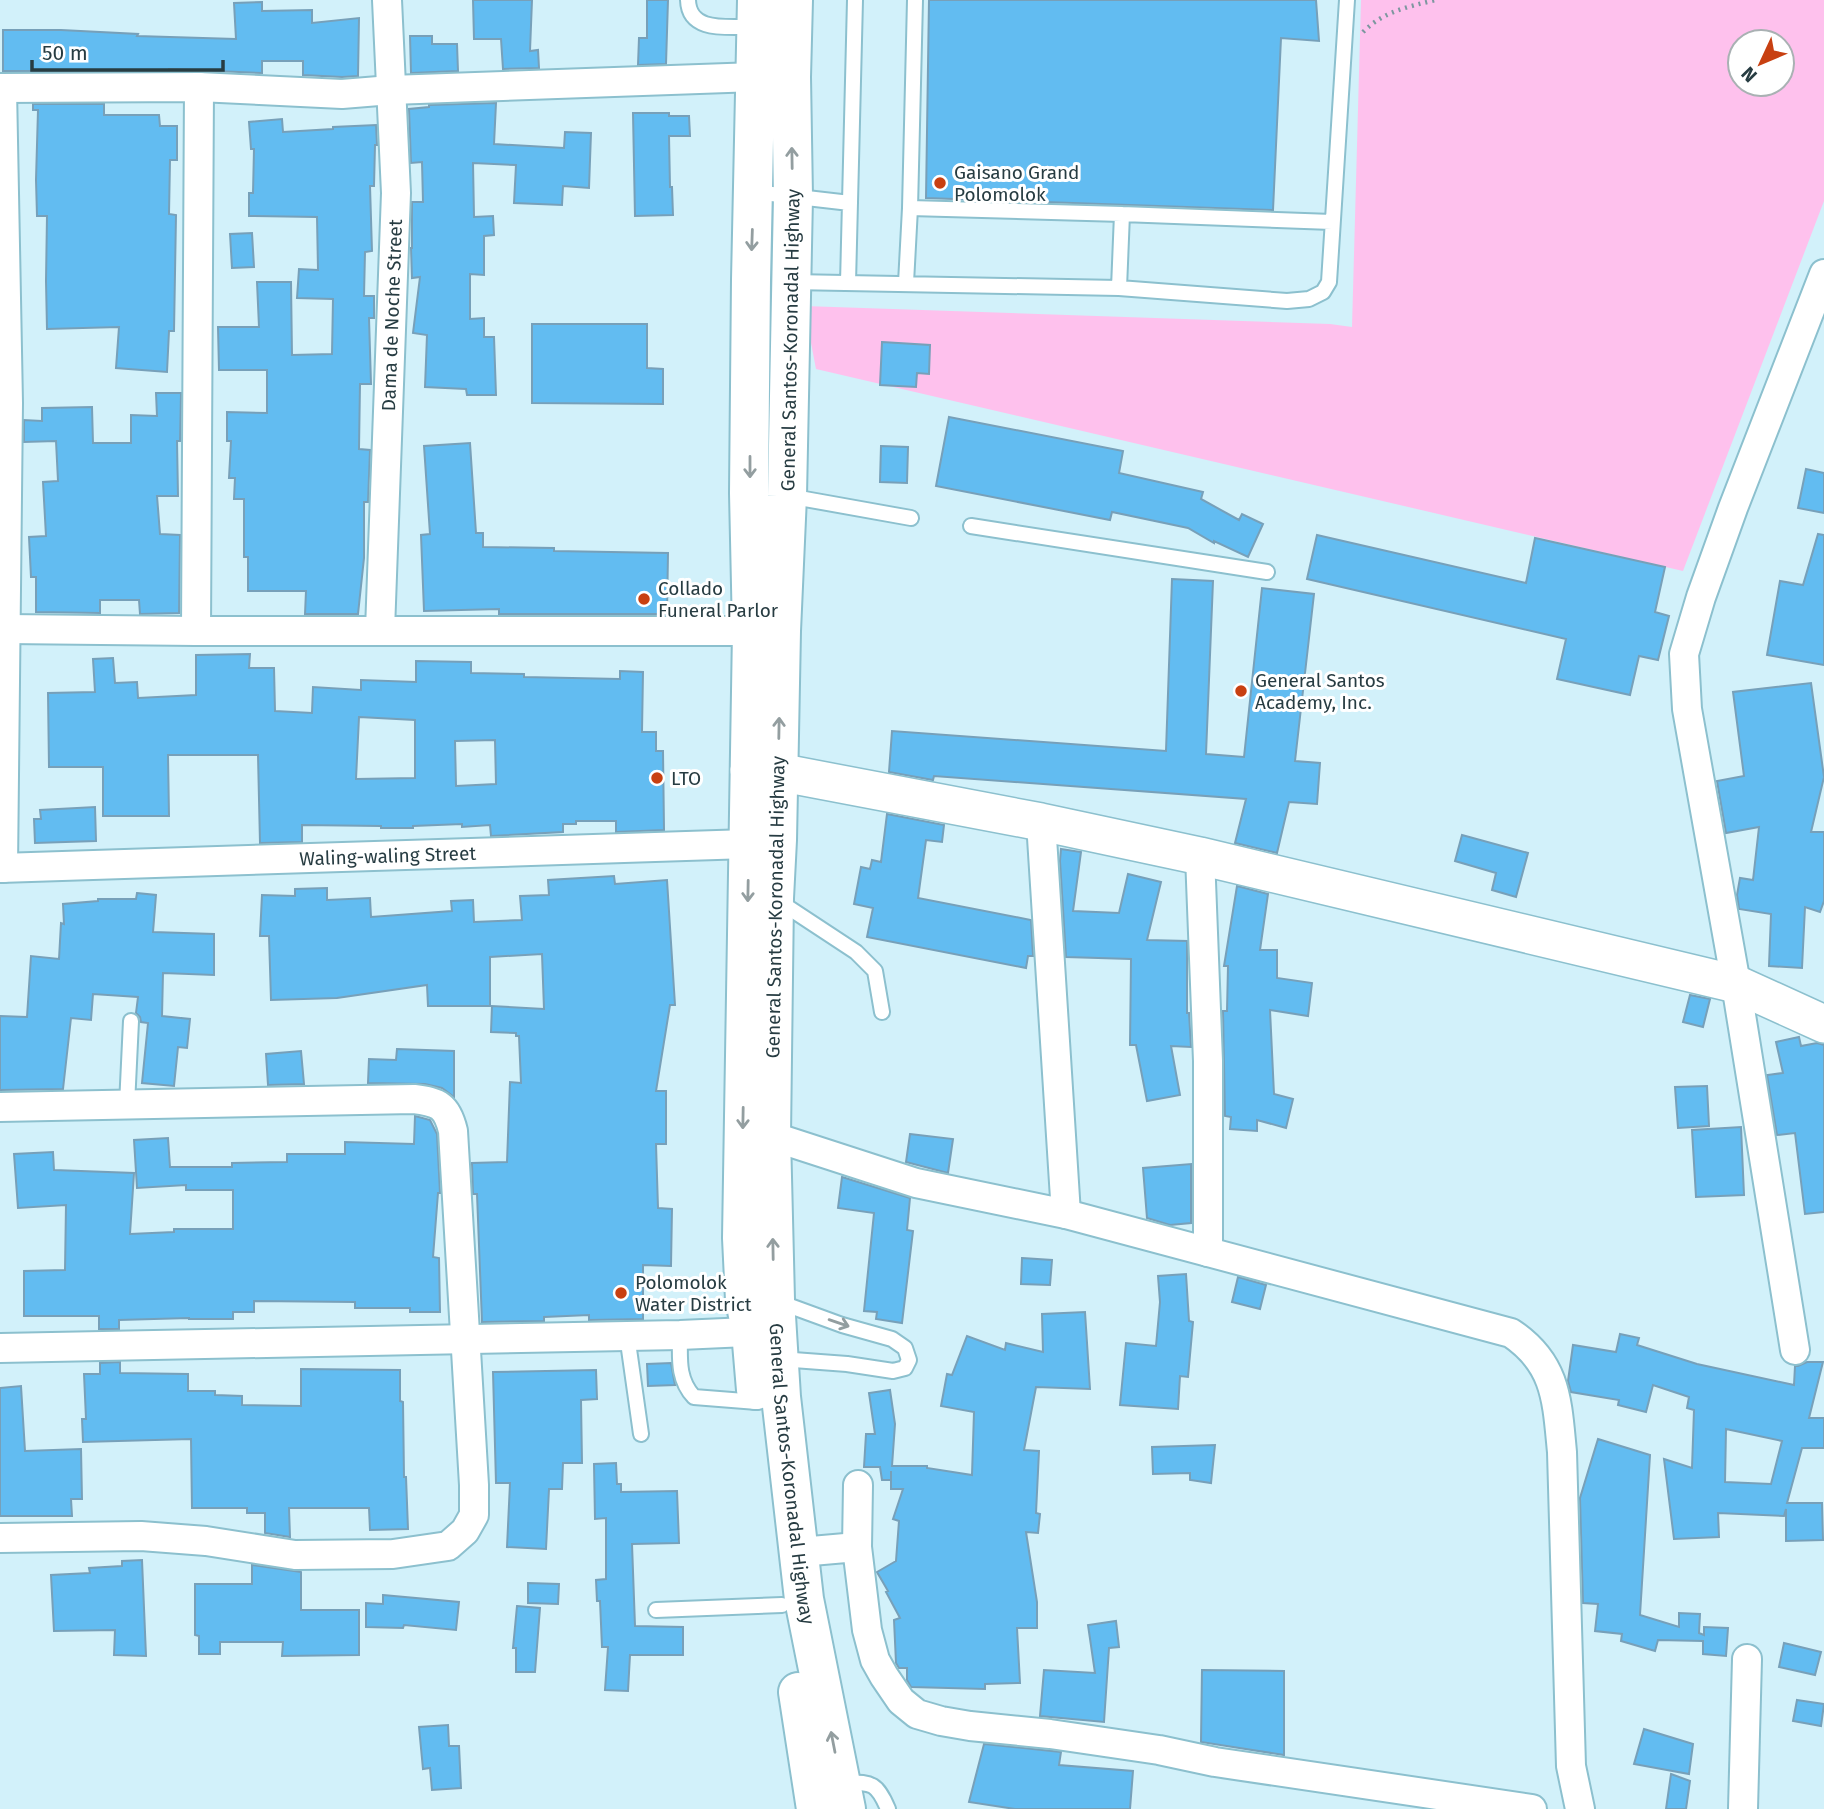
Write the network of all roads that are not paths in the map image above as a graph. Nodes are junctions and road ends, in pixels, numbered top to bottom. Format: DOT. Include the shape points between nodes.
graph roads {
  1 [pos="387,0"];
  2 [pos="688,0"];
  3 [pos="793,0"];
  4 [pos="855,0"];
  5 [pos="915,0"];
  6 [pos="1347,0"];
  7 [pos="757,13"];
  8 [pos="756,77"];
  9 [pos="199,87"];
  10 [pos="1,88"];
  11 [pos="391,90"];
  12 [pos="754,192"];
  13 [pos="793,197"];
  14 [pos="850,203"];
  15 [pos="910,208"];
  16 [pos="1122,214"];
  17 [pos="1332,222"];
  18 [pos="1824,274"];
  19 [pos="790,282"];
  20 [pos="848,283"];
  21 [pos="906,283"];
  22 [pos="1119,288"];
  23 [pos="787,496"];
  24 [pos="911,517"];
  25 [pos="971,526"];
  26 [pos="1267,572"];
  27 [pos="6,629"];
  28 [pos="380,630"];
  29 [pos="196,631"];
  30 [pos="752,631"];
  31 [pos="763,771"];
  32 [pos="1041,822"];
  33 [pos="763,842"];
  34 [pos="1200,856"];
  35 [pos="1,868"];
  36 [pos="774,898"];
  37 [pos="1736,984"];
  38 [pos="882,1012"];
  39 [pos="131,1021"];
  40 [pos="1824,1024"];
  41 [pos="127,1105"];
  42 [pos="0,1107"];
  43 [pos="771,1136"];
  44 [pos="1066,1214"];
  45 [pos="1208,1252"];
  46 [pos="771,1330"];
  47 [pos="627,1335"];
  48 [pos="680,1335"];
  49 [pos="465,1338"];
  50 [pos="0,1349"];
  51 [pos="1795,1350"];
  52 [pos="757,1402"];
  53 [pos="641,1434"];
  54 [pos="858,1485"];
  55 [pos="0,1538"];
  56 [pos="857,1547"];
  57 [pos="800,1552"];
  58 [pos="782,1605"];
  59 [pos="656,1610"];
  60 [pos="1747,1659"];
  61 [pos="834,1800"];
  62 [pos="888,1809"];
  63 [pos="1532,1809"];
  64 [pos="1580,1809"];
  65 [pos="1743,1809"];
  1 -- 11 [label="street, Dama de Noche Street"];
  2 -- 7 [label="lane" via="694,19 706,26"];
  13 -- 3 [label="highway, General Santos-Koronadal Highway, one-way"];
  4 -- 14 [label="lane"];
  5 -- 15 [label="lane"];
  6 -- 17 [label="lane"];
  7 -- 8 [label="highway, General Santos-Koronadal Highway"];
  8 -- 11 [label="street"];
  8 -- 12 [label="highway, General Santos-Koronadal Highway"];
  9 -- 10 [label="street"];
  9 -- 11 [label="street" via="342,94"];
  9 -- 29 [label="street"];
  10 -- 27 [label="street" via="8,402"];
  11 -- 28 [label="street, Dama de Noche Street" via="396,193"];
  12 -- 13 [label="lane"];
  12 -- 30 [label="highway, General Santos-Koronadal Highway, one-way" via="749,494"];
  13 -- 14 [label="lane"];
  13 -- 19 [label="highway, General Santos-Koronadal Highway"];
  14 -- 20 [label="lane"];
  15 -- 16 [label="lane"];
  15 -- 21 [label="lane"];
  16 -- 17 [label="lane"];
  16 -- 22 [label="lane"];
  17 -- 22 [label="lane" via="1329,282 1323,292 1309,299"];
  18 -- 37 [label="street" via="1733,508 1684,654 1688,709"];
  19 -- 20 [label="lane"];
  19 -- 23 [label="highway, General Santos-Koronadal Highway"];
  20 -- 21 [label="lane"];
  21 -- 22 [label="lane"];
  23 -- 24 [label="lane"];
  31 -- 23 [label="highway, General Santos-Koronadal Highway, one-way" via="781,631"];
  25 -- 26 [label="lane"];
  27 -- 29 [label="street"];
  27 -- 35 [label="street"];
  28 -- 29 [label="street"];
  28 -- 30 [label="street"];
  30 -- 31 [label="highway, General Santos-Koronadal Highway"];
  31 -- 32 [label="street"];
  31 -- 33 [label="highway, General Santos-Koronadal Highway"];
  32 -- 34 [label="street"];
  32 -- 44 [label="street"];
  33 -- 35 [label="street, Waling-waling Street"];
  33 -- 36 [label="highway, General Santos-Koronadal Highway"];
  33 -- 46 [label="highway, General Santos-Koronadal Highway, one-way" via="742,1238 745,1300"];
  34 -- 37 [label="street"];
  34 -- 45 [label="street" via="1208,1061"];
  36 -- 38 [label="lane" via="856,952 875,971"];
  36 -- 43 [label="highway, General Santos-Koronadal Highway"];
  37 -- 40 [label="street"];
  37 -- 51 [label="street"];
  39 -- 41 [label="lane"];
  41 -- 42 [label="street"];
  41 -- 49 [label="street" via="414,1099 441,1105 453,1131"];
  43 -- 44 [label="street" via="916,1184"];
  46 -- 43 [label="highway, General Santos-Koronadal Highway, one-way"];
  44 -- 45 [label="street"];
  45 -- 64 [label="street" via="1511,1333 1539,1357 1558,1405 1571,1766"];
  46 -- 46 [label="lane, one-way" via="842,1325 892,1339 905,1348 909,1360 905,1368 893,1371 847,1364"];
  46 -- 48 [label="street"];
  46 -- 52 [label="highway, General Santos-Koronadal Highway"];
  46 -- 57 [label="highway, General Santos-Koronadal Highway"];
  47 -- 48 [label="street"];
  47 -- 49 [label="street"];
  47 -- 53 [label="lane"];
  48 -- 52 [label="lane" via="680,1373 694,1397"];
  49 -- 50 [label="street"];
  49 -- 55 [label="street" via="474,1515 448,1546 393,1554 295,1555 141,1536"];
  52 -- 58 [label="highway, General Santos-Koronadal Highway"];
  54 -- 56 [label="street"];
  56 -- 57 [label="street"];
  56 -- 63 [label="street" via="875,1660 901,1701 916,1714 970,1726 1159,1750"];
  61 -- 57 [label="highway, General Santos-Koronadal Highway, one-way"];
  58 -- 59 [label="lane"];
  58 -- 61 [label="highway, General Santos-Koronadal Highway"];
  60 -- 65 [label="street"];
  61 -- 62 [label="lane" via="869,1783 881,1792"];
}
